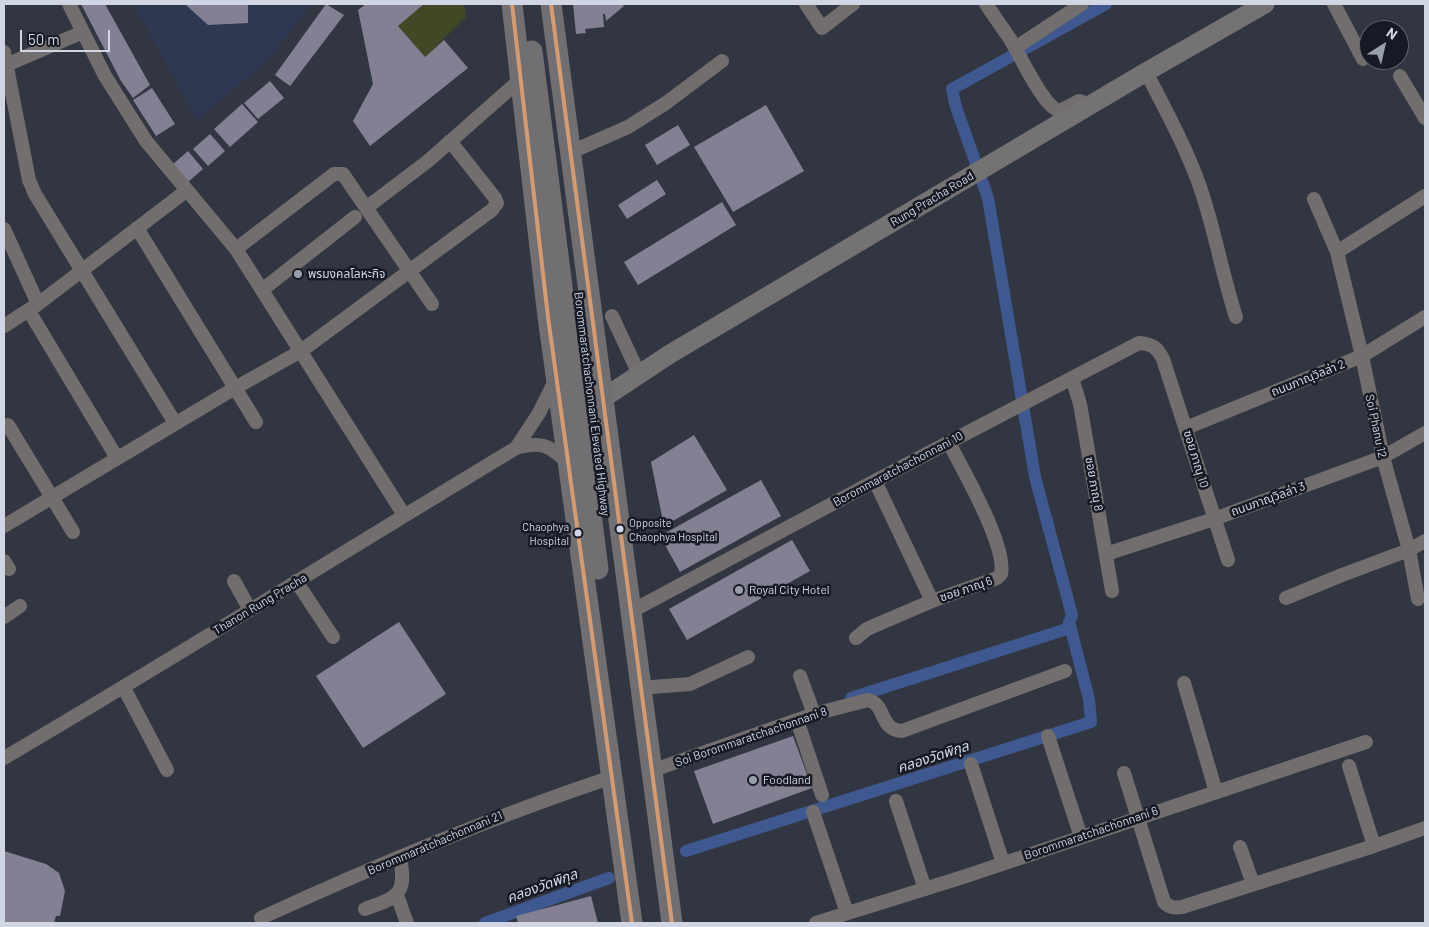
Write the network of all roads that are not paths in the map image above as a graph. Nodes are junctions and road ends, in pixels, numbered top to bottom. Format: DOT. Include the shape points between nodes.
graph roads {
  1 [pos="69,4"];
  2 [pos="512,4"];
  3 [pos="526,4"];
  4 [pos="540,4"];
  5 [pos="551,4"];
  6 [pos="806,4"];
  7 [pos="853,4"];
  8 [pos="986,4"];
  9 [pos="1082,4"];
  10 [pos="1265,4"];
  11 [pos="1334,4"];
  12 [pos="83,32"];
  13 [pos="1015,48"];
  14 [pos="1359,51"];
  15 [pos="5,58"];
  16 [pos="722,61"];
  17 [pos="1146,72"];
  18 [pos="1400,76"];
  19 [pos="520,80"];
  20 [pos="1091,105"];
  21 [pos="1425,118"];
  22 [pos="450,141"];
  23 [pos="571,152"];
  24 [pos="186,190"];
  25 [pos="1425,196"];
  26 [pos="1314,199"];
  27 [pos="361,213"];
  28 [pos="137,228"];
  29 [pos="4,229"];
  30 [pos="236,250"];
  31 [pos="1337,252"];
  32 [pos="82,270"];
  33 [pos="410,272"];
  34 [pos="262,290"];
  35 [pos="432,304"];
  36 [pos="33,307"];
  37 [pos="612,316"];
  38 [pos="1236,317"];
  39 [pos="1425,317"];
  40 [pos="4,326"];
  41 [pos="301,351"];
  42 [pos="1362,356"];
  43 [pos="1163,359"];
  44 [pos="638,374"];
  45 [pos="557,377"];
  46 [pos="1072,378"];
  47 [pos="235,388"];
  48 [pos="602,399"];
  49 [pos="256,422"];
  50 [pos="175,424"];
  51 [pos="8,425"];
  52 [pos="1186,428"];
  53 [pos="1425,433"];
  54 [pos="949,443"];
  55 [pos="516,448"];
  56 [pos="1383,457"];
  57 [pos="117,458"];
  58 [pos="568,463"];
  59 [pos="874,481"];
  60 [pos="51,496"];
  61 [pos="404,515"];
  62 [pos="1214,519"];
  63 [pos="4,526"];
  64 [pos="74,532"];
  65 [pos="1425,542"];
  66 [pos="1409,550"];
  67 [pos="1106,554"];
  68 [pos="1228,560"];
  69 [pos="234,581"];
  70 [pos="296,582"];
  71 [pos="1112,592"];
  72 [pos="1286,598"];
  73 [pos="1418,598"];
  74 [pos="932,601"];
  75 [pos="20,606"];
  76 [pos="250,610"];
  77 [pos="630,612"];
  78 [pos="4,616"];
  79 [pos="333,637"];
  80 [pos="856,638"];
  81 [pos="748,657"];
  82 [pos="1065,671"];
  83 [pos="800,676"];
  84 [pos="1184,683"];
  85 [pos="124,688"];
  86 [pos="640,688"];
  87 [pos="814,714"];
  88 [pos="797,720"];
  89 [pos="1048,736"];
  90 [pos="1366,742"];
  91 [pos="4,758"];
  92 [pos="971,764"];
  93 [pos="1349,766"];
  94 [pos="167,770"];
  95 [pos="651,771"];
  96 [pos="1124,773"];
  97 [pos="612,777"];
  98 [pos="1216,792"];
  99 [pos="822,795"];
  100 [pos="896,801"];
  101 [pos="813,812"];
  102 [pos="1138,817"];
  103 [pos="1425,828"];
  104 [pos="1081,837"];
  105 [pos="1374,846"];
  106 [pos="1240,847"];
  107 [pos="400,858"];
  108 [pos="1003,863"];
  109 [pos="1253,884"];
  110 [pos="925,889"];
  111 [pos="397,895"];
  112 [pos="365,909"];
  113 [pos="847,914"];
  114 [pos="261,918"];
  115 [pos="407,923"];
  116 [pos="632,923"];
  117 [pos="645,923"];
  118 [pos="661,923"];
  119 [pos="672,923"];
  120 [pos="816,923"];
  1 -- 12 [label="street"];
  2 -- 19 [label="main road"];
  3 -- 117 [label="main road, Borommaratchachonnani Elevated Highway"];
  4 -- 118 [label="main road, Borommaratchachonnani Elevated Highway"];
  5 -- 23 [label="main road"];
  6 -- 7 [label="street" via="822,28"];
  8 -- 13 [label="street"];
  9 -- 13 [label="street"];
  10 -- 17 [label="street, Rung Pracha Road"];
  11 -- 14 [label="street"];
  12 -- 15 [label="street"];
  12 -- 24 [label="street" via="105,76 146,141"];
  13 -- 20 [label="street" via="1040,92 1056,111 1079,101"];
  15 -- 32 [label="street" via="29,180 49,220"];
  16 -- 23 [label="street" via="628,127"];
  17 -- 20 [label="street, Rung Pracha Road"];
  17 -- 38 [label="street" via="1179,135 1200,186"];
  18 -- 21 [label="street"];
  19 -- 22 [label="street"];
  19 -- 45 [label="main road"];
  20 -- 44 [label="street, Rung Pracha Road"];
  22 -- 27 [label="street"];
  22 -- 33 [label="street" via="495,198 496,206"];
  23 -- 48 [label="main road"];
  24 -- 28 [label="street"];
  24 -- 30 [label="street"];
  25 -- 31 [label="street"];
  26 -- 31 [label="street, Soi Phanu 12"];
  27 -- 30 [label="street" via="345,176 334,174"];
  27 -- 33 [label="street"];
  27 -- 34 [label="street"];
  28 -- 32 [label="street"];
  28 -- 47 [label="street"];
  29 -- 36 [label="street"];
  30 -- 34 [label="street"];
  31 -- 42 [label="street, Soi Phanu 12"];
  32 -- 36 [label="street"];
  32 -- 50 [label="street"];
  33 -- 35 [label="street"];
  33 -- 41 [label="street"];
  34 -- 41 [label="street"];
  36 -- 40 [label="street"];
  36 -- 57 [label="street"];
  37 -- 44 [label="street"];
  39 -- 42 [label="street, ถนนภาณุวิลล่า 2"];
  41 -- 47 [label="street"];
  41 -- 61 [label="street"];
  42 -- 52 [label="street, ถนนภาณุวิลล่า 2"];
  42 -- 56 [label="street, Soi Phanu 12"];
  43 -- 46 [label="street, Borommaratchachonnani 10" via="1151,344 1139,343"];
  43 -- 52 [label="street, ซอย ภาณุ 10"];
  44 -- 48 [label="street, Rung Pracha Road"];
  45 -- 55 [label="street, Thanon Rung Pracha"];
  45 -- 58 [label="main road"];
  46 -- 54 [label="street, Borommaratchachonnani 10"];
  46 -- 67 [label="street, ซอย ภาณุ 8" via="1080,404"];
  47 -- 49 [label="street"];
  47 -- 50 [label="street"];
  48 -- 77 [label="main road"];
  50 -- 57 [label="street"];
  51 -- 60 [label="street"];
  52 -- 62 [label="street, ซอย ภาณุ 10"];
  53 -- 56 [label="street, ถนนภาณุวิลล่า 3"];
  54 -- 59 [label="street, Borommaratchachonnani 10"];
  54 -- 74 [label="street, ซอย ภาณุ 6" via="986,513 1002,572 997,578"];
  55 -- 58 [label="street, Thanon Rung Pracha" via="540,444 558,453"];
  55 -- 61 [label="street, Thanon Rung Pracha"];
  56 -- 62 [label="street, ถนนภาณุวิลล่า 3"];
  56 -- 66 [label="street, Soi Phanu 12"];
  57 -- 60 [label="street"];
  58 -- 97 [label="main road"];
  59 -- 74 [label="street"];
  59 -- 77 [label="street, Borommaratchachonnani 10"];
  60 -- 63 [label="street"];
  60 -- 64 [label="street"];
  61 -- 70 [label="street, Thanon Rung Pracha"];
  62 -- 67 [label="street, ถนนภาณุวิลล่า 3"];
  62 -- 68 [label="street, ซอย ภาณุ 10"];
  65 -- 66 [label="street"];
  66 -- 72 [label="street"];
  66 -- 73 [label="street, Soi Phanu 12"];
  67 -- 71 [label="street, ซอย ภาณุ 8"];
  69 -- 76 [label="street"];
  70 -- 76 [label="street, Thanon Rung Pracha"];
  70 -- 79 [label="street"];
  74 -- 80 [label="street, ซอย ภาณุ 6" via="867,629"];
  75 -- 78 [label="street"];
  76 -- 85 [label="street, Thanon Rung Pracha"];
  77 -- 86 [label="main road"];
  81 -- 86 [label="street" via="690,684"];
  82 -- 87 [label="street, Soi Borommaratchachonnani 8" via="902,731 887,725 878,707 868,700"];
  83 -- 87 [label="street"];
  84 -- 98 [label="street"];
  85 -- 91 [label="street, Thanon Rung Pracha"];
  85 -- 94 [label="street"];
  86 -- 95 [label="main road"];
  87 -- 88 [label="street, Soi Borommaratchachonnani 8"];
  88 -- 95 [label="street, Soi Borommaratchachonnani 8"];
  88 -- 99 [label="street"];
  89 -- 104 [label="street"];
  90 -- 98 [label="street, Borommaratchachonnani 6"];
  92 -- 108 [label="street"];
  93 -- 105 [label="street"];
  95 -- 119 [label="main road"];
  96 -- 102 [label="street"];
  97 -- 107 [label="street, Borommaratchachonnani 21" via="505,814"];
  97 -- 116 [label="main road"];
  98 -- 102 [label="street, Borommaratchachonnani 6"];
  100 -- 110 [label="street"];
  101 -- 113 [label="street"];
  102 -- 104 [label="street, Borommaratchachonnani 6"];
  102 -- 109 [label="street" via="1164,902 1168,906 1182,907"];
  103 -- 105 [label="street"];
  104 -- 108 [label="street, Borommaratchachonnani 6"];
  105 -- 109 [label="street"];
  106 -- 109 [label="street"];
  107 -- 111 [label="street" via="402,881"];
  107 -- 114 [label="street, Borommaratchachonnani 21"];
  108 -- 110 [label="street, Borommaratchachonnani 6"];
  110 -- 113 [label="street, Borommaratchachonnani 6"];
  111 -- 112 [label="street"];
  111 -- 115 [label="street"];
  113 -- 120 [label="street, Borommaratchachonnani 6"];
}
